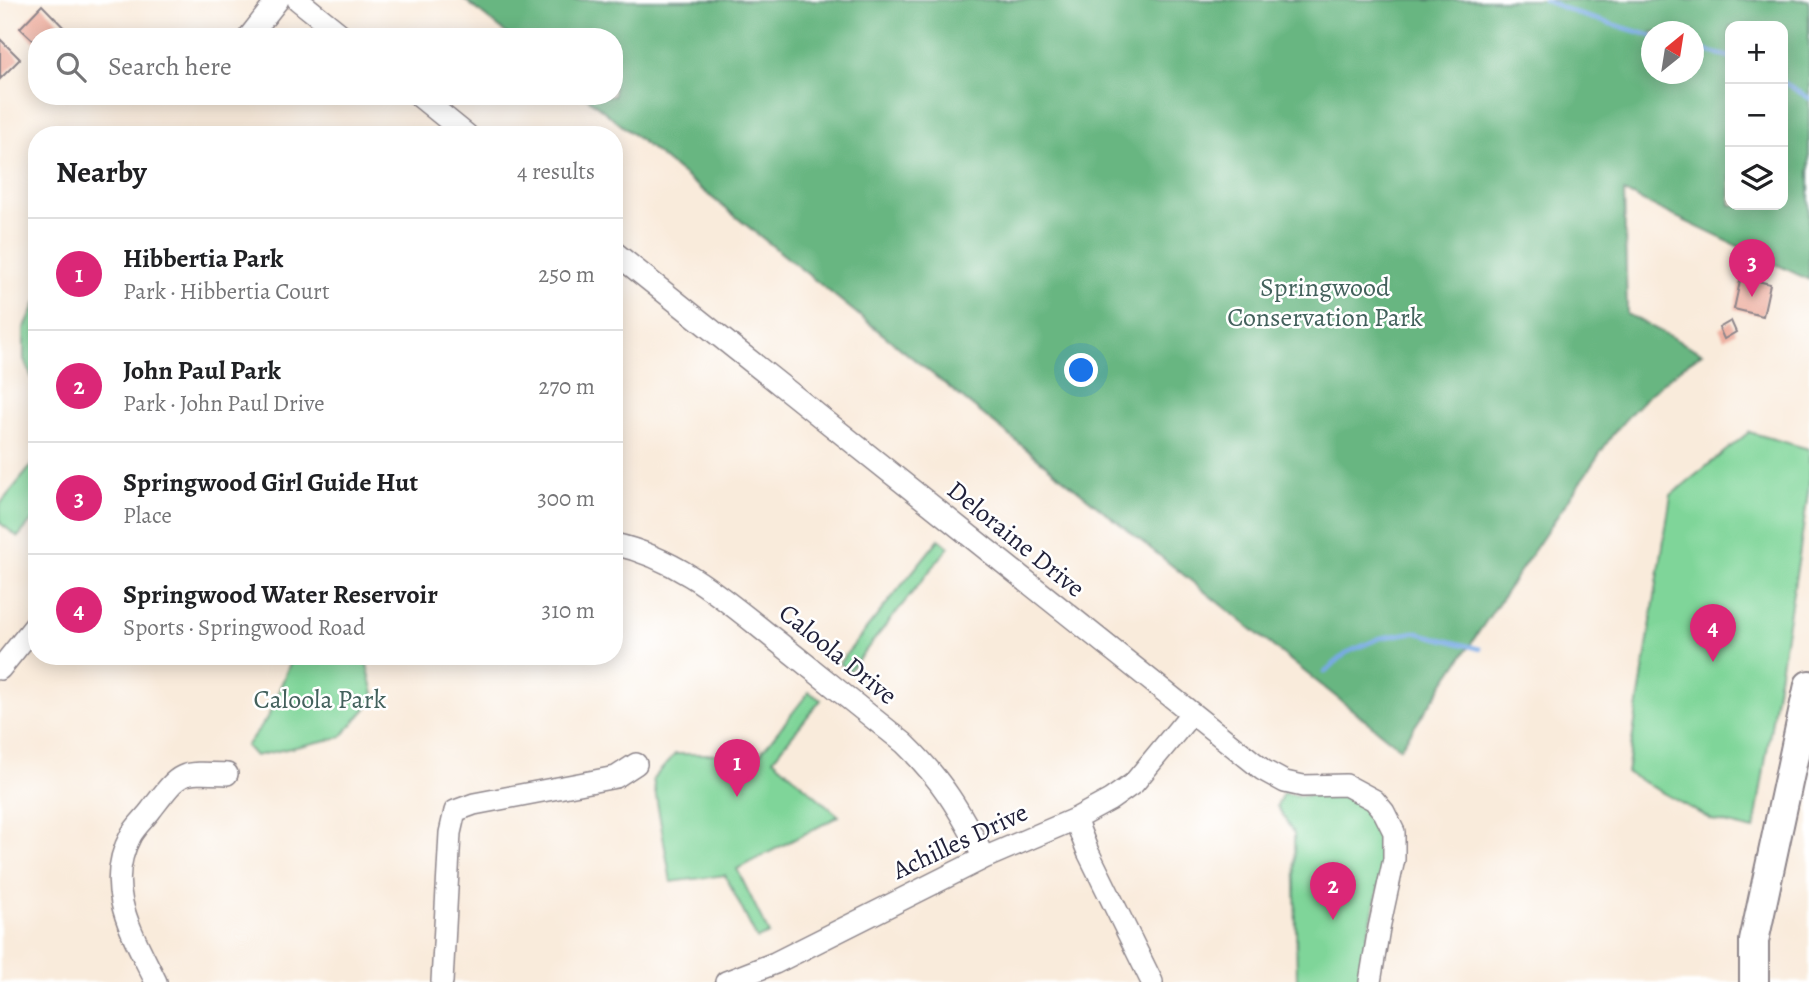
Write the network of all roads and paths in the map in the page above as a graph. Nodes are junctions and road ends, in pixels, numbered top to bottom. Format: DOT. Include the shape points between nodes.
graph roads {
  1 [pos="278,0"];
  2 [pos="298,0"];
  3 [pos="256,28"];
  4 [pos="333,28"];
  5 [pos="430,105"];
  6 [pos="456,126"];
  7 [pos="623,259"];
  8 [pos="623,546"];
  9 [pos="28,634"];
  10 [pos="0,669"];
  11 [pos="1809,685"];
  12 [pos="1191,714"];
  13 [pos="636,764"];
  14 [pos="227,774"];
  15 [pos="1075,819"];
  16 [pos="984,858"];
  17 [pos="156,982"];
  18 [pos="442,982"];
  19 [pos="726,982"];
  20 [pos="1152,982"];
  21 [pos="1370,982"];
  22 [pos="1754,982"];
  1 -- 3 [label="street"];
  2 -- 4 [label="street"];
  5 -- 6 [label="street"];
  7 -- 12 [label="street, Deloraine Drive"];
  8 -- 16 [label="street, Caloola Drive" via="648,552 712,590 904,743 947,791"];
  9 -- 10 [label="street"];
  11 -- 22 [label="main road" via="1754,941"];
  12 -- 15 [label="street, Achilles Drive" via="1134,783"];
  12 -- 21 [label="street, Deloraine Drive" via="1285,782 1346,786 1374,800 1384,812 1394,832 1394,859"];
  13 -- 18 [label="street" via="616,777 456,811 450,834"];
  14 -- 17 [label="street" via="187,773 173,782 131,835 118,872 123,912"];
  15 -- 16 [label="street, Achilles Drive"];
  15 -- 20 [label="street"];
  16 -- 19 [label="street, Achilles Drive"];
}
